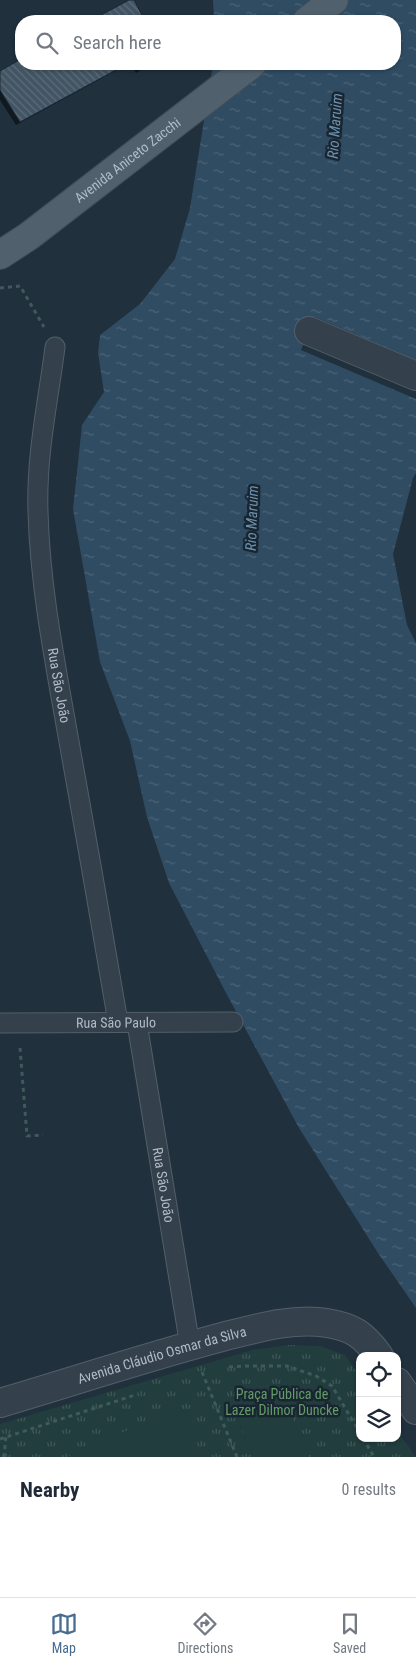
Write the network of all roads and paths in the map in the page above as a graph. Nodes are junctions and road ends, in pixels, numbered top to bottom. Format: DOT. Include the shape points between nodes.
graph roads {
  1 [pos="244,70"];
  2 [pos="0,255"];
  3 [pos="0,288"];
  4 [pos="309,331"];
  5 [pos="55,347"];
  6 [pos="416,376"];
  7 [pos="118,1022"];
  8 [pos="233,1022"];
  9 [pos="9,1023"];
  10 [pos="137,1023"];
  11 [pos="43,1135"];
  12 [pos="190,1346"];
  13 [pos="376,1352"];
  14 [pos="224,1368"];
  15 [pos="209,1371"];
  16 [pos="202,1373"];
  17 [pos="401,1388"];
  18 [pos="137,1395"];
  19 [pos="0,1403"];
  20 [pos="416,1410"];
  21 [pos="356,1426"];
  22 [pos="0,1439"];
  23 [pos="365,1442"];
  24 [pos="237,1457"];
  25 [pos="374,1457"];
  1 -- 2 [label="main road, Avenida Aniceto Zacchi"];
  3 -- 5 [label="path" via="20,286"];
  4 -- 6 [label="street"];
  5 -- 7 [label="lane, Rua São João" via="39,470 41,556 54,658"];
  7 -- 9 [label="lane, Rua São Paulo"];
  7 -- 10 [label="lane, Rua São Paulo"];
  8 -- 10 [label="lane, Rua São Paulo"];
  9 -- 11 [label="path" via="27,1136"];
  10 -- 12 [label="lane, Rua São João"];
  12 -- 13 [label="street, Avenida Cláudio Osmar da Silva" via="243,1332 308,1321 326,1322 359,1333"];
  12 -- 16 [label="path"];
  12 -- 19 [label="street, Avenida Cláudio Osmar da Silva"];
  14 -- 21 [label="path" via="287,1366 316,1376 332,1386"];
  15 -- 16 [label="path"];
  16 -- 24 [label="path"];
  17 -- 20 [label="street"];
  18 -- 22 [label="path"];
  23 -- 25 [label="path"];
}
